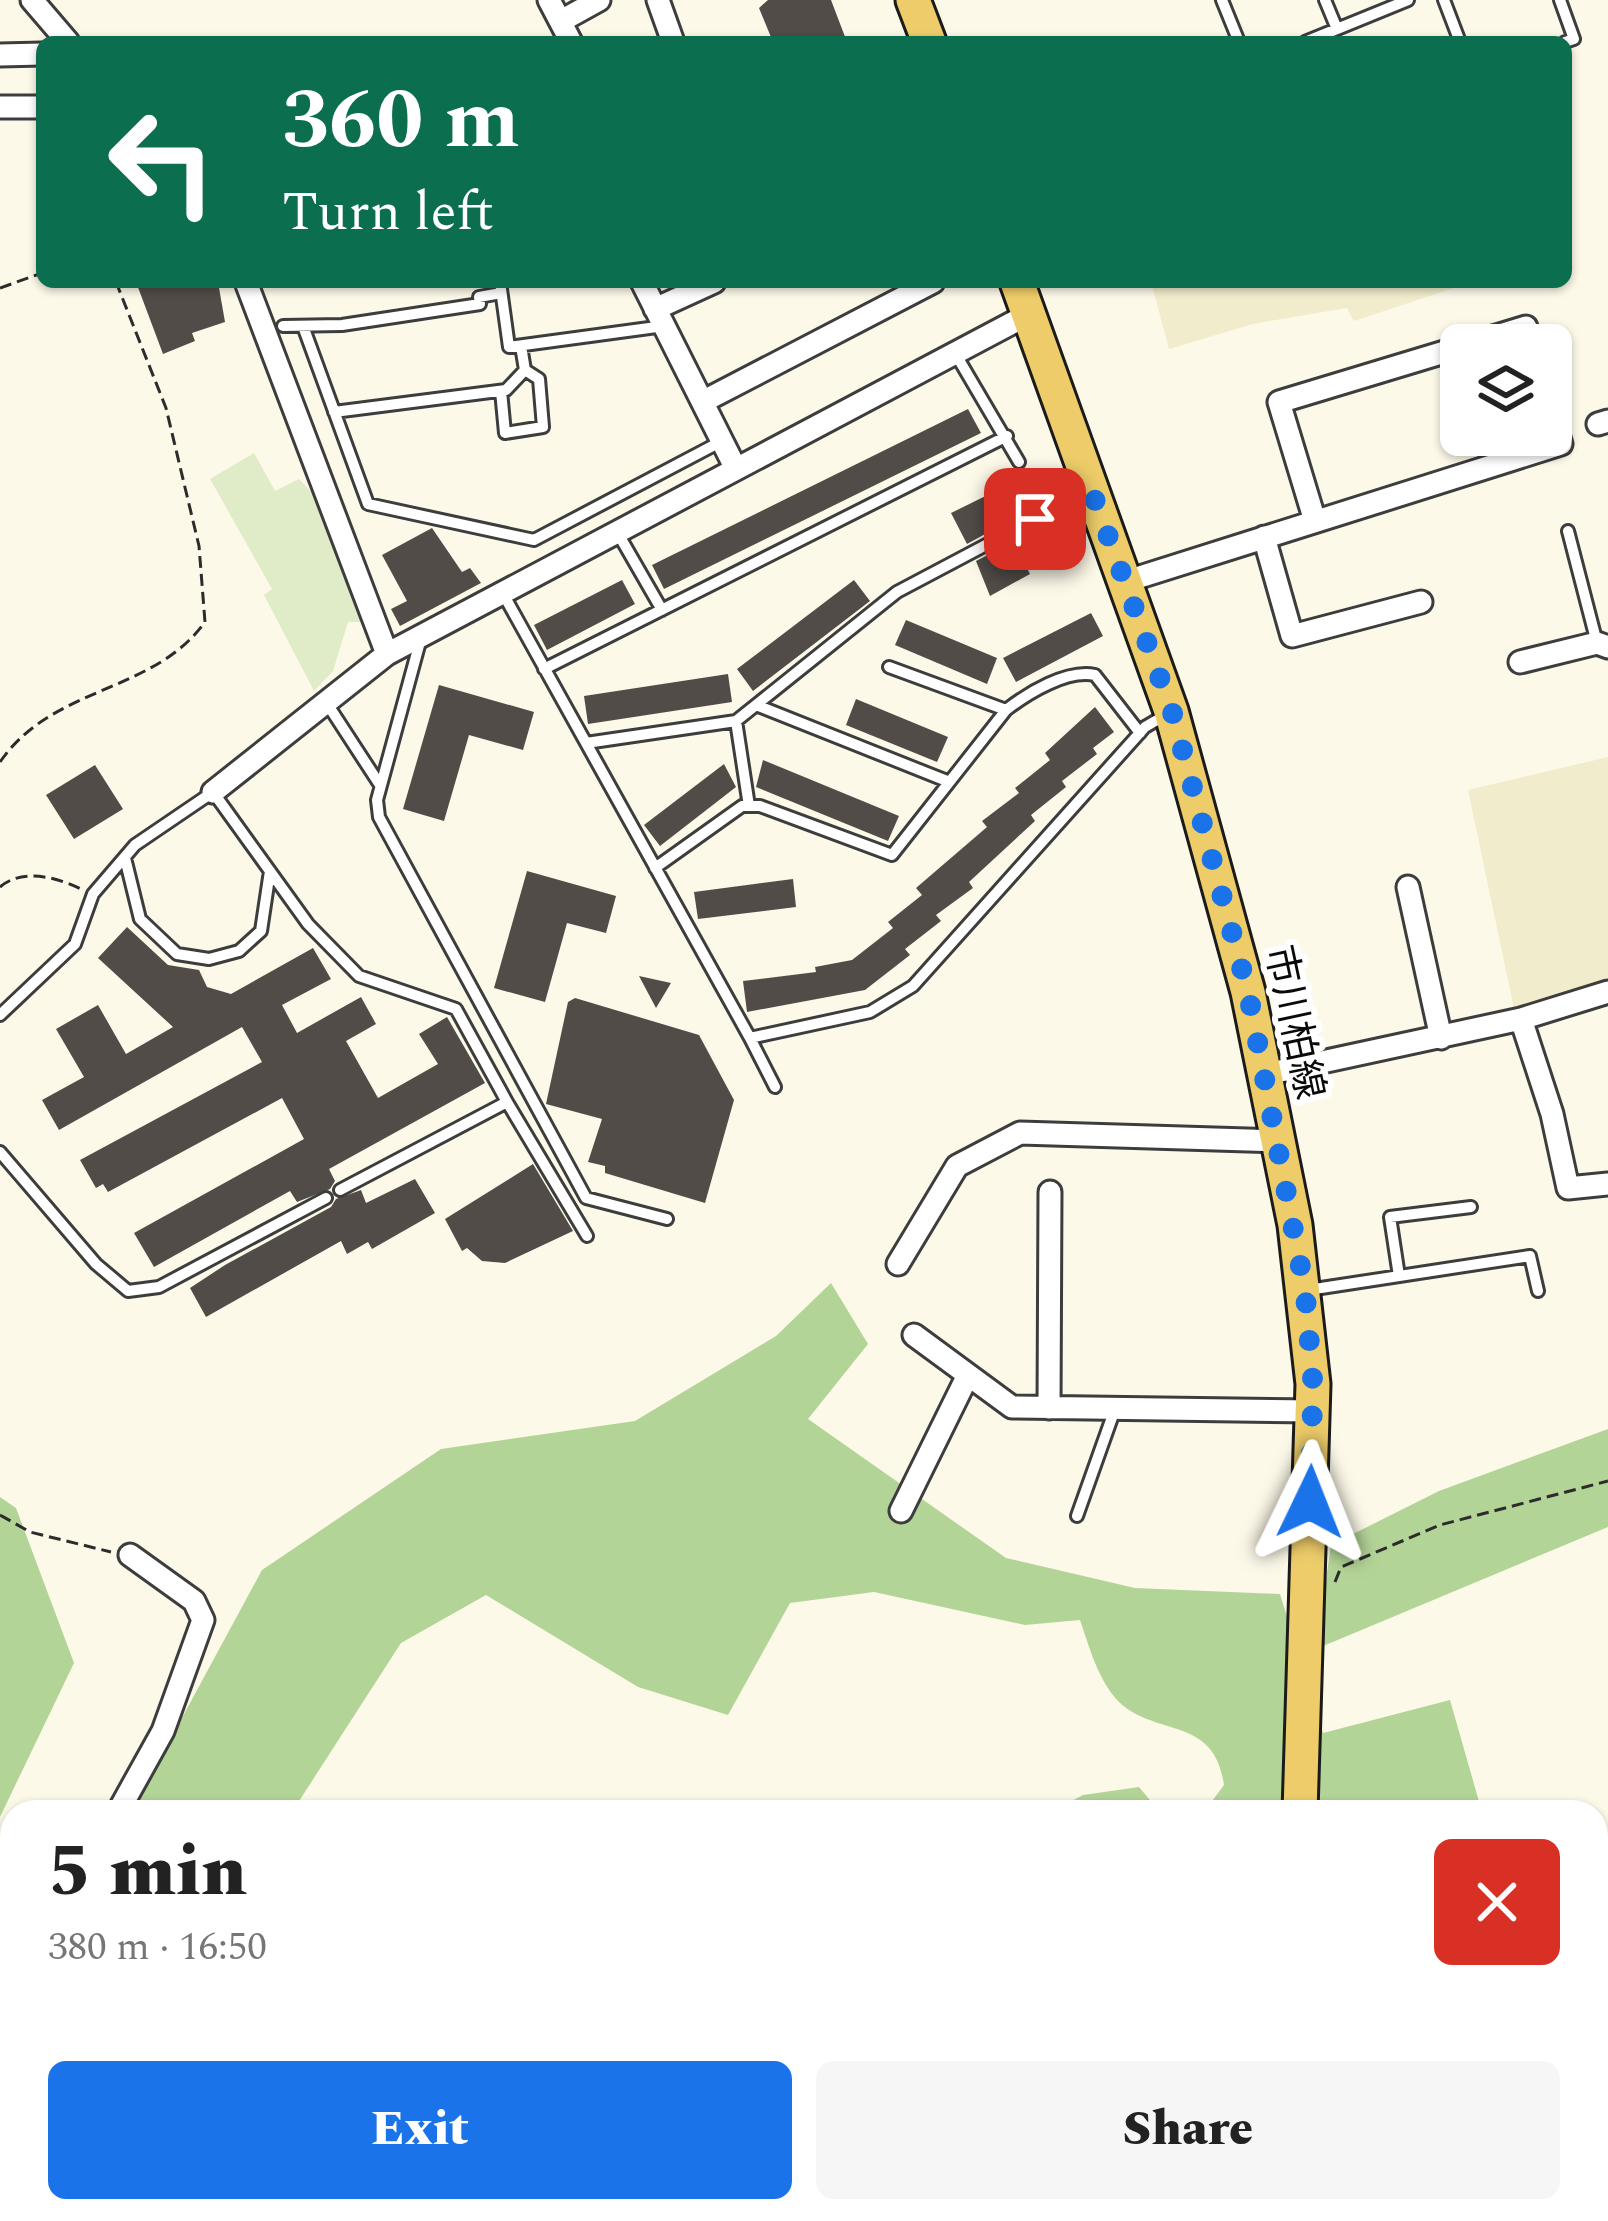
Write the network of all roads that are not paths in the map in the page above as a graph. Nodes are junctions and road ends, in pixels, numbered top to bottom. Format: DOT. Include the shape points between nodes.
graph roads {
  1 [pos="32,0"];
  2 [pos="549,0"];
  3 [pos="599,0"];
  4 [pos="658,0"];
  5 [pos="913,0"];
  6 [pos="1222,0"];
  7 [pos="1325,0"];
  8 [pos="1408,0"];
  9 [pos="1444,0"];
  10 [pos="1560,0"];
  11 [pos="561,21"];
  12 [pos="1337,29"];
  13 [pos="63,36"];
  14 [pos="568,36"];
  15 [pos="671,36"];
  16 [pos="927,36"];
  17 [pos="1237,36"];
  18 [pos="1320,36"];
  19 [pos="1458,36"];
  20 [pos="1572,39"];
  21 [pos="36,54"];
  22 [pos="0,55"];
  23 [pos="36,106"];
  24 [pos="0,107"];
  25 [pos="248,288"];
  26 [pos="499,288"];
  27 [pos="501,288"];
  28 [pos="645,288"];
  29 [pos="705,288"];
  30 [pos="922,288"];
  31 [pos="1019,288"];
  32 [pos="1028,315"];
  33 [pos="660,318"];
  34 [pos="283,326"];
  35 [pos="303,326"];
  36 [pos="521,346"];
  37 [pos="955,353"];
  38 [pos="1440,353"];
  39 [pos="525,370"];
  40 [pos="501,391"];
  41 [pos="704,401"];
  42 [pos="334,412"];
  43 [pos="1007,436"];
  44 [pos="722,441"];
  45 [pos="1523,456"];
  46 [pos="1019,462"];
  47 [pos="735,467"];
  48 [pos="1091,489"];
  49 [pos="1315,521"];
  50 [pos="616,530"];
  51 [pos="1568,531"];
  52 [pos="1264,537"];
  53 [pos="1127,580"];
  54 [pos="501,590"];
  55 [pos="1420,602"];
  56 [pos="662,610"];
  57 [pos="422,635"];
  58 [pos="1602,645"];
  59 [pos="387,654"];
  60 [pos="1520,662"];
  61 [pos="890,667"];
  62 [pos="544,669"];
  63 [pos="326,702"];
  64 [pos="756,705"];
  65 [pos="1006,710"];
  66 [pos="1172,711"];
  67 [pos="736,721"];
  68 [pos="1141,733"];
  69 [pos="586,743"];
  70 [pos="947,781"];
  71 [pos="381,786"];
  72 [pos="213,792"];
  73 [pos="749,806"];
  74 [pos="124,858"];
  75 [pos="655,868"];
  76 [pos="270,871"];
  77 [pos="1408,887"];
  78 [pos="1608,992"];
  79 [pos="0,1015"];
  80 [pos="1520,1019"];
  81 [pos="750,1038"];
  82 [pos="1441,1038"];
  83 [pos="1266,1074"];
  84 [pos="775,1087"];
  85 [pos="507,1102"];
  86 [pos="1278,1141"];
  87 [pos="0,1152"];
  88 [pos="1608,1184"];
  89 [pos="340,1190"];
  90 [pos="1051,1192"];
  91 [pos="326,1198"];
  92 [pos="1471,1207"];
  93 [pos="667,1219"];
  94 [pos="587,1236"];
  95 [pos="898,1264"];
  96 [pos="1399,1276"];
  97 [pos="1305,1290"];
  98 [pos="1538,1291"];
  99 [pos="914,1334"];
  100 [pos="968,1375"];
  101 [pos="1049,1408"];
  102 [pos="1115,1409"];
  103 [pos="1313,1411"];
  104 [pos="901,1511"];
  105 [pos="1076,1516"];
  106 [pos="130,1555"];
  107 [pos="125,1800"];
  108 [pos="1300,1800"];
  1 -- 13 [label="street"];
  2 -- 11 [label="street"];
  3 -- 11 [label="street"];
  4 -- 15 [label="street"];
  5 -- 16 [label="main road"];
  6 -- 17 [label="lane"];
  7 -- 12 [label="lane"];
  8 -- 12 [label="lane"];
  9 -- 19 [label="lane"];
  10 -- 20 [label="lane"];
  11 -- 14 [label="street"];
  12 -- 18 [label="lane"];
  21 -- 22 [label="street"];
  23 -- 24 [label="street"];
  25 -- 59 [label="street"];
  26 -- 35 [label="lane" via="478,297 480,304"];
  27 -- 36 [label="lane" via="509,347"];
  28 -- 33 [label="street"];
  29 -- 33 [label="street"];
  30 -- 41 [label="street"];
  31 -- 32 [label="main road, 市川柏線"];
  32 -- 37 [label="street"];
  32 -- 48 [label="main road, 市川柏線"];
  33 -- 36 [label="lane"];
  33 -- 41 [label="street"];
  34 -- 35 [label="lane"];
  35 -- 42 [label="lane"];
  36 -- 39 [label="lane"];
  37 -- 43 [label="lane"];
  37 -- 47 [label="street"];
  38 -- 49 [label="street" via="1279,402"];
  39 -- 40 [label="lane"];
  39 -- 40 [label="lane" via="539,379 543,428 505,434"];
  40 -- 42 [label="lane"];
  41 -- 44 [label="street"];
  42 -- 44 [label="lane" via="368,503 534,540"];
  43 -- 46 [label="lane"];
  43 -- 56 [label="lane"];
  44 -- 47 [label="street"];
  45 -- 49 [label="street"];
  47 -- 50 [label="street"];
  48 -- 53 [label="main road, 市川柏線"];
  48 -- 64 [label="lane" via="897,592"];
  49 -- 52 [label="street"];
  50 -- 54 [label="street"];
  50 -- 56 [label="lane"];
  51 -- 58 [label="lane"];
  52 -- 53 [label="street"];
  52 -- 55 [label="street" via="1292,636"];
  53 -- 66 [label="main road, 市川柏線"];
  54 -- 57 [label="street"];
  54 -- 62 [label="lane"];
  56 -- 62 [label="lane"];
  57 -- 59 [label="street"];
  57 -- 71 [label="lane"];
  58 -- 60 [label="street"];
  59 -- 63 [label="street"];
  61 -- 65 [label="lane"];
  62 -- 69 [label="lane"];
  63 -- 71 [label="lane"];
  63 -- 72 [label="street"];
  64 -- 67 [label="lane"];
  64 -- 70 [label="lane"];
  65 -- 68 [label="lane" via="1083,672 1095,675"];
  65 -- 70 [label="lane"];
  66 -- 68 [label="lane"];
  66 -- 83 [label="main road, 市川柏線"];
  67 -- 69 [label="lane"];
  67 -- 73 [label="lane"];
  68 -- 81 [label="lane" via="913,986 871,1012"];
  69 -- 75 [label="lane"];
  70 -- 73 [label="lane" via="892,855"];
  71 -- 93 [label="lane" via="379,818 586,1198"];
  72 -- 74 [label="lane"];
  72 -- 76 [label="lane"];
  73 -- 75 [label="lane"];
  74 -- 76 [label="lane" via="140,919 177,954 209,958 238,951 261,931"];
  74 -- 79 [label="lane" via="94,894 75,944"];
  75 -- 81 [label="lane"];
  76 -- 85 [label="lane" via="359,976 456,1009"];
  77 -- 82 [label="street"];
  78 -- 80 [label="street"];
  80 -- 82 [label="street"];
  80 -- 88 [label="street" via="1568,1188"];
  81 -- 84 [label="lane"];
  82 -- 83 [label="street"];
  83 -- 86 [label="main road, 市川柏線"];
  85 -- 89 [label="lane"];
  85 -- 94 [label="lane"];
  86 -- 95 [label="street" via="1020,1133 957,1166"];
  86 -- 97 [label="main road, 市川柏線"];
  87 -- 91 [label="lane" via="128,1291 159,1287"];
  90 -- 101 [label="street"];
  92 -- 96 [label="lane" via="1390,1217"];
  96 -- 97 [label="lane"];
  96 -- 98 [label="lane" via="1531,1256"];
  97 -- 103 [label="main road, 市川柏線"];
  99 -- 100 [label="street"];
  100 -- 101 [label="street" via="1012,1407"];
  100 -- 104 [label="street"];
  101 -- 102 [label="street"];
  102 -- 103 [label="street"];
  102 -- 105 [label="lane"];
  103 -- 108 [label="main road, 市川柏線"];
  106 -- 107 [label="street" via="194,1601 203,1620 163,1731"];
}
